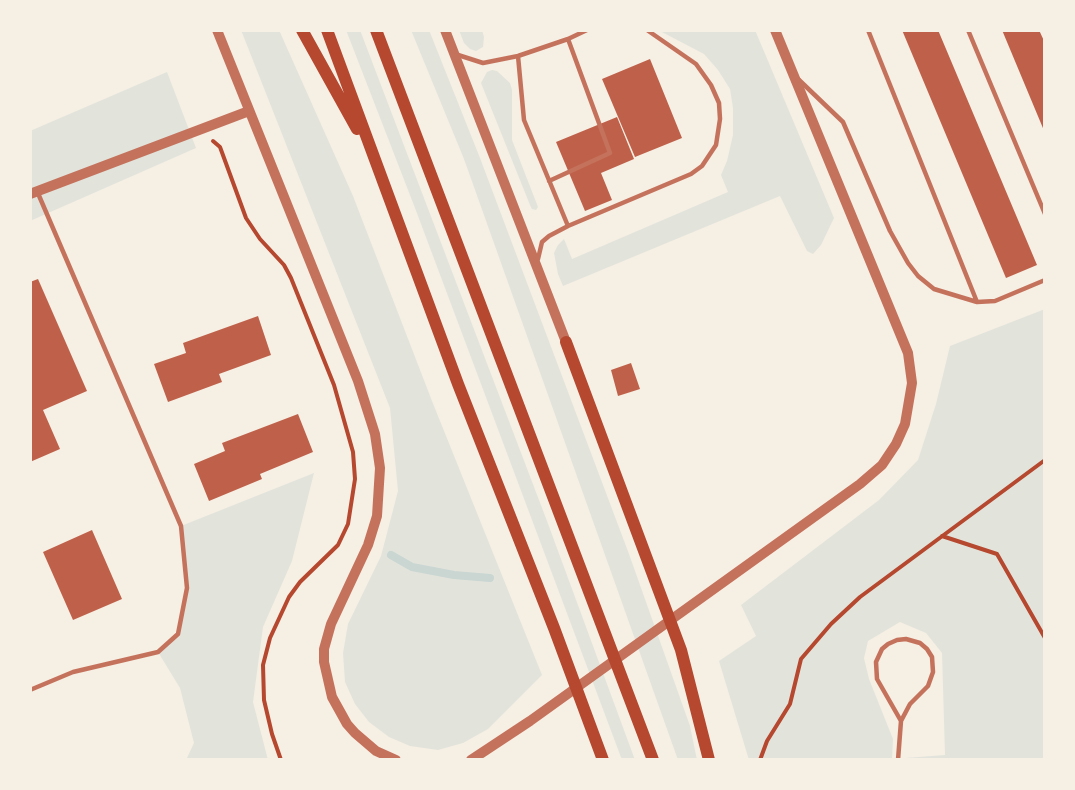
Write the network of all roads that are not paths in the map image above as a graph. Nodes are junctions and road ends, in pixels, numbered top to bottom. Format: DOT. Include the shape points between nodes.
graph roads {
  1 [pos="217,30"];
  2 [pos="302,30"];
  3 [pos="327,30"];
  4 [pos="376,30"];
  5 [pos="445,30"];
  6 [pos="587,30"];
  7 [pos="647,30"];
  8 [pos="775,30"];
  9 [pos="868,30"];
  10 [pos="968,30"];
  11 [pos="568,39"];
  12 [pos="454,54"];
  13 [pos="518,56"];
  14 [pos="794,75"];
  15 [pos="249,111"];
  16 [pos="377,164"];
  17 [pos="549,181"];
  18 [pos="34,192"];
  19 [pos="1045,214"];
  20 [pos="568,226"];
  21 [pos="537,265"];
  22 [pos="1045,280"];
  23 [pos="976,302"];
  24 [pos="566,342"];
  25 [pos="30,690"];
  26 [pos="901,721"];
  27 [pos="396,760"];
  28 [pos="471,760"];
  29 [pos="603,760"];
  30 [pos="653,760"];
  31 [pos="709,760"];
  32 [pos="898,760"];
  1 -- 15 [label="street"];
  2 -- 16 [label="main road"];
  3 -- 16 [label="main road"];
  4 -- 30 [label="main road"];
  5 -- 12 [label="street"];
  6 -- 11 [label="lane"];
  7 -- 20 [label="lane" via="696,64 711,85 719,103 716,145 702,166 691,174"];
  8 -- 14 [label="street"];
  9 -- 23 [label="lane"];
  10 -- 19 [label="lane"];
  11 -- 13 [label="lane"];
  11 -- 17 [label="lane" via="610,153"];
  12 -- 13 [label="lane" via="483,63"];
  12 -- 21 [label="street"];
  13 -- 17 [label="lane" via="524,120"];
  14 -- 23 [label="lane" via="843,122 890,231 918,276 934,289"];
  14 -- 28 [label="street" via="908,353 912,383 909,407 896,444 882,465 860,484"];
  15 -- 18 [label="street"];
  15 -- 27 [label="street" via="358,381 377,442 381,468 374,524 331,624 324,662 332,698 347,724 376,751"];
  16 -- 29 [label="main road"];
  17 -- 20 [label="lane"];
  18 -- 25 [label="lane" via="181,526 187,588 178,634 158,652 73,672"];
  20 -- 21 [label="lane" via="542,242"];
  21 -- 24 [label="street"];
  22 -- 23 [label="lane" via="995,301"];
  24 -- 31 [label="main road" via="681,650"];
  26 -- 26 [label="lane" via="910,704 928,686 933,672 927,649 906,639 882,649 875,669"];
  26 -- 32 [label="lane"];
}
